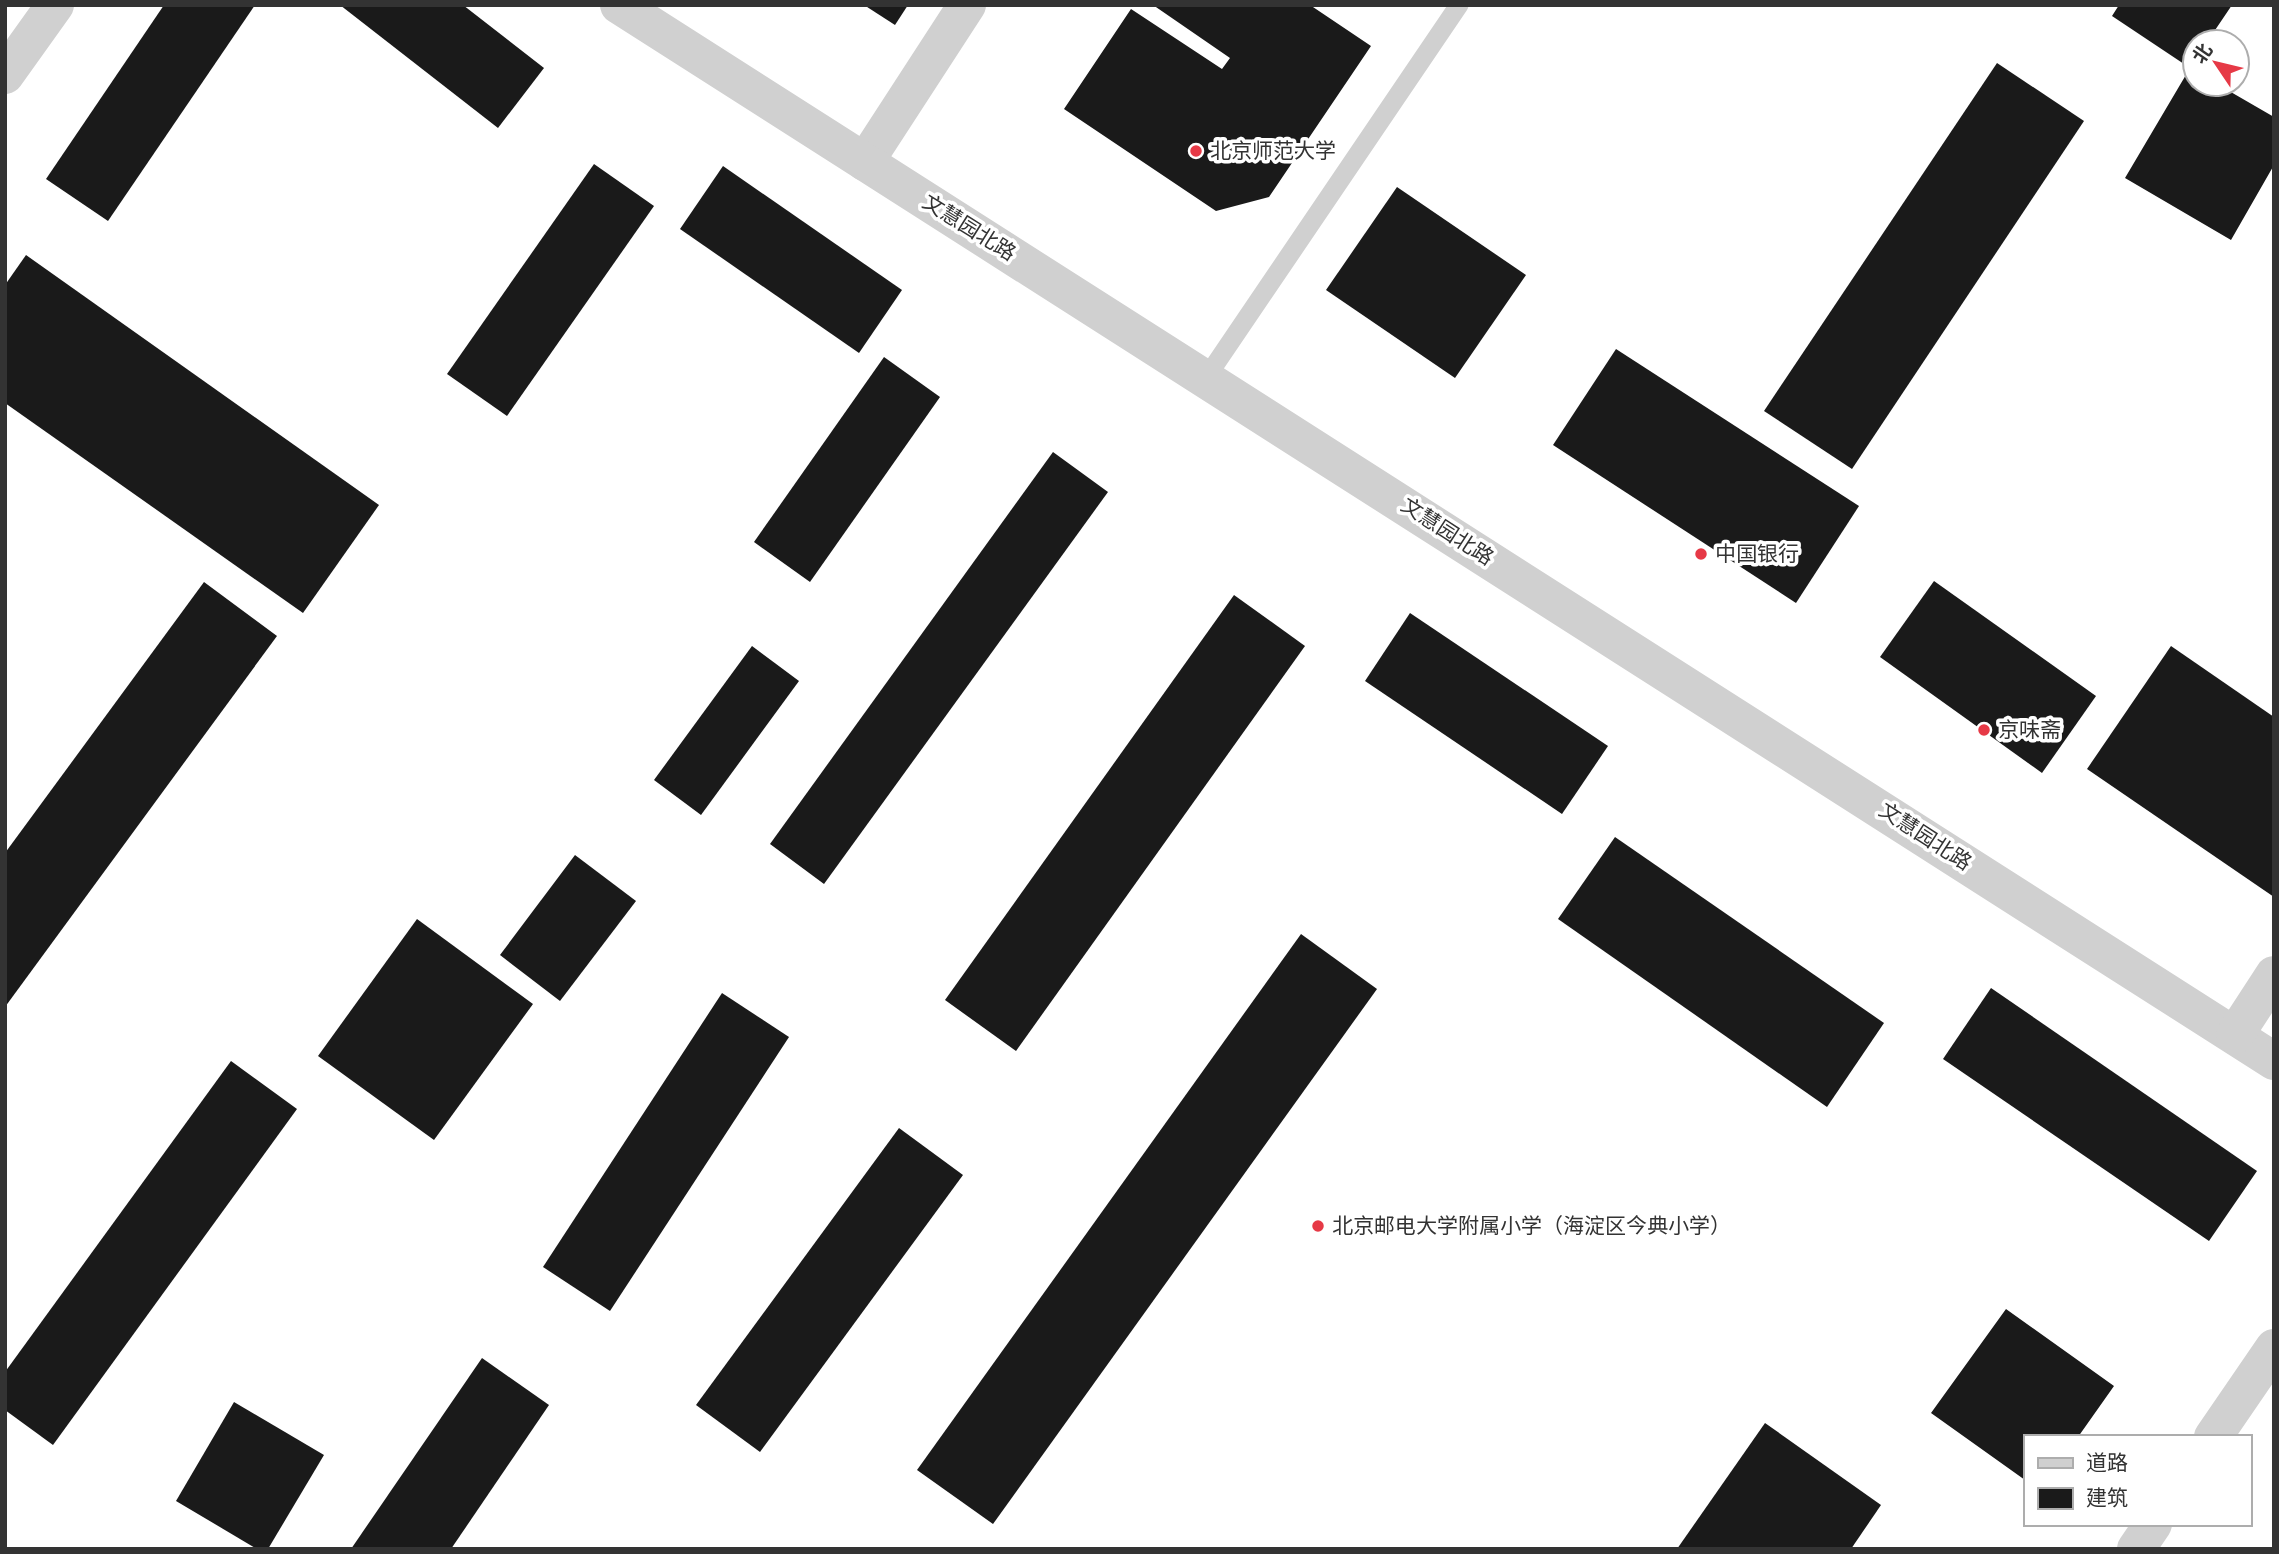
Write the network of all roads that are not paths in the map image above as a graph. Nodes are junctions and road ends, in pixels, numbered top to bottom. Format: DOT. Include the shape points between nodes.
graph roads {
  1 [pos="55,5"];
  2 [pos="619,5"];
  3 [pos="967,5"];
  4 [pos="1459,5"];
  5 [pos="5,75"];
  6 [pos="864,162"];
  7 [pos="1206,378"];
  8 [pos="2274,975"];
  9 [pos="2235,1035"];
  10 [pos="2274,1061"];
  11 [pos="2274,1348"];
  12 [pos="2214,1435"];
  13 [pos="2151,1526"];
  14 [pos="2136,1549"];
  1 -- 5 [label="street"];
  2 -- 6 [label="street, 文慧园北路"];
  3 -- 6 [label="street"];
  4 -- 7 [label="lane"];
  6 -- 7 [label="street, 文慧园北路"];
  7 -- 9 [label="street, 文慧园北路"];
  8 -- 9 [label="street"];
  9 -- 10 [label="street, 文慧园北路"];
  11 -- 12 [label="street"];
  13 -- 14 [label="street"];
}
